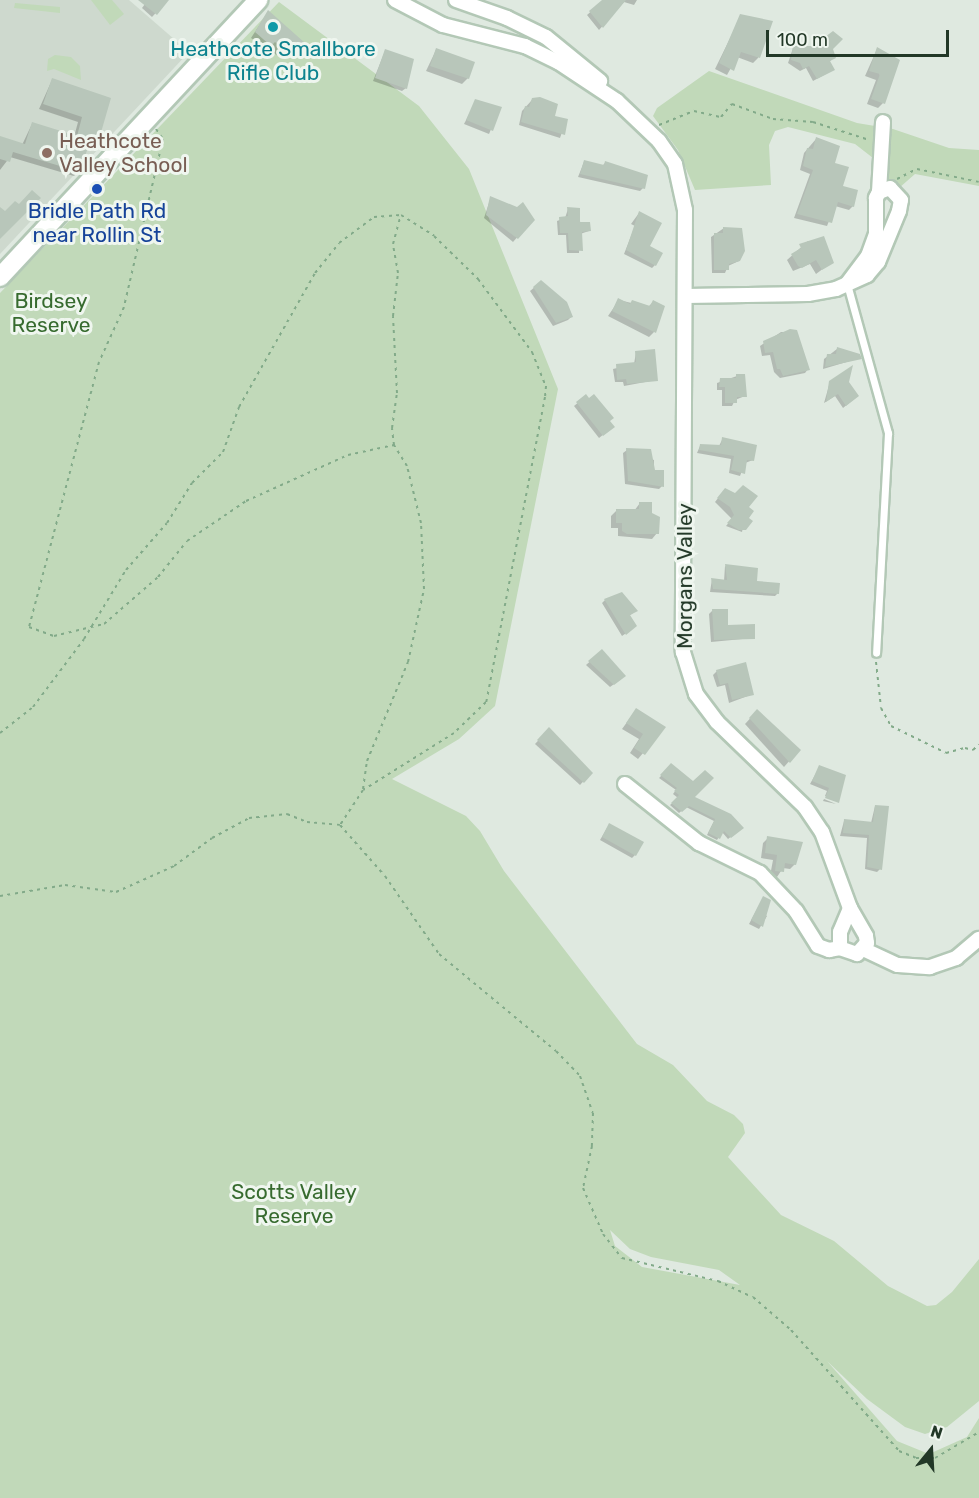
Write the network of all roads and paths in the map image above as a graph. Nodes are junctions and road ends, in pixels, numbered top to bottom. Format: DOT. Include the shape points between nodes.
graph roads {
  1 [pos="258,0"];
  2 [pos="395,0"];
  3 [pos="456,0"];
  4 [pos="531,29"];
  5 [pos="525,46"];
  6 [pos="616,101"];
  7 [pos="883,122"];
  8 [pos="152,125"];
  9 [pos="650,133"];
  10 [pos="879,147"];
  11 [pos="979,182"];
  12 [pos="884,190"];
  13 [pos="401,215"];
  14 [pos="0,277"];
  15 [pos="847,284"];
  16 [pos="686,296"];
  17 [pos="394,445"];
  18 [pos="89,628"];
  19 [pos="876,653"];
  20 [pos="0,733"];
  21 [pos="979,744"];
  22 [pos="625,784"];
  23 [pos="363,790"];
  24 [pos="340,825"];
  25 [pos="0,896"];
  26 [pos="850,908"];
  27 [pos="979,939"];
  28 [pos="840,948"];
  29 [pos="863,949"];
  30 [pos="979,1432"];
  1 -- 14 [label="street"];
  2 -- 5 [label="street, Morgans Valley" via="443,25"];
  3 -- 4 [label="street, Morgans Valley"];
  4 -- 5 [label="street"];
  4 -- 6 [label="street, Morgans Valley" via="578,59"];
  5 -- 6 [label="street, Morgans Valley" via="582,76"];
  6 -- 9 [label="street, Morgans Valley"];
  7 -- 10 [label="street"];
  8 -- 18 [label="path" via="163,139 124,307 99,362 52,550 28,624 33,631 54,636"];
  9 -- 10 [label="path" via="661,123 674,122 684,113 721,117 732,104 773,119 813,122 834,132 867,139"];
  9 -- 16 [label="street, Morgans Valley" via="669,153 683,185"];
  10 -- 12 [label="street"];
  11 -- 12 [label="path" via="918,169 901,175"];
  12 -- 15 [label="street" via="868,256"];
  12 -- 15 [label="street" via="901,200 891,235 867,274"];
  13 -- 17 [label="path" via="393,244 398,273 393,316 397,371"];
  13 -- 18 [label="path" via="374,217 339,243 315,273 239,407 223,452 192,483 167,523 126,570"];
  13 -- 23 [label="path" via="434,236 478,279 532,352 546,386 515,569 486,702 454,734"];
  15 -- 16 [label="street" via="808,294"];
  15 -- 19 [label="lane" via="888,433"];
  16 -- 26 [label="street, Morgans Valley" via="683,652 696,694 717,722 805,807 822,832"];
  17 -- 18 [label="path" via="348,455 246,501 187,541 124,610 104,624"];
  17 -- 23 [label="path" via="407,466 421,523 423,604 408,662 367,761"];
  18 -- 20 [label="path" via="33,707"];
  19 -- 21 [label="path" via="881,708 891,726 946,753 973,750"];
  22 -- 28 [label="street" via="699,843 760,873 796,911 818,946"];
  23 -- 24 [label="path"];
  24 -- 25 [label="path" via="307,822 287,814 249,818 174,866 116,892 65,885"];
  24 -- 30 [label="path" via="391,884 439,954 556,1051 580,1076 593,1113 592,1146 583,1188 599,1226 622,1258 718,1281 753,1298 791,1330 899,1452 916,1458 935,1458"];
  26 -- 28 [label="street" via="840,932"];
  26 -- 29 [label="street, Morgans Valley" via="867,936"];
  27 -- 29 [label="street" via="956,958 930,967 898,965"];
  28 -- 29 [label="street" via="848,954"];
}
